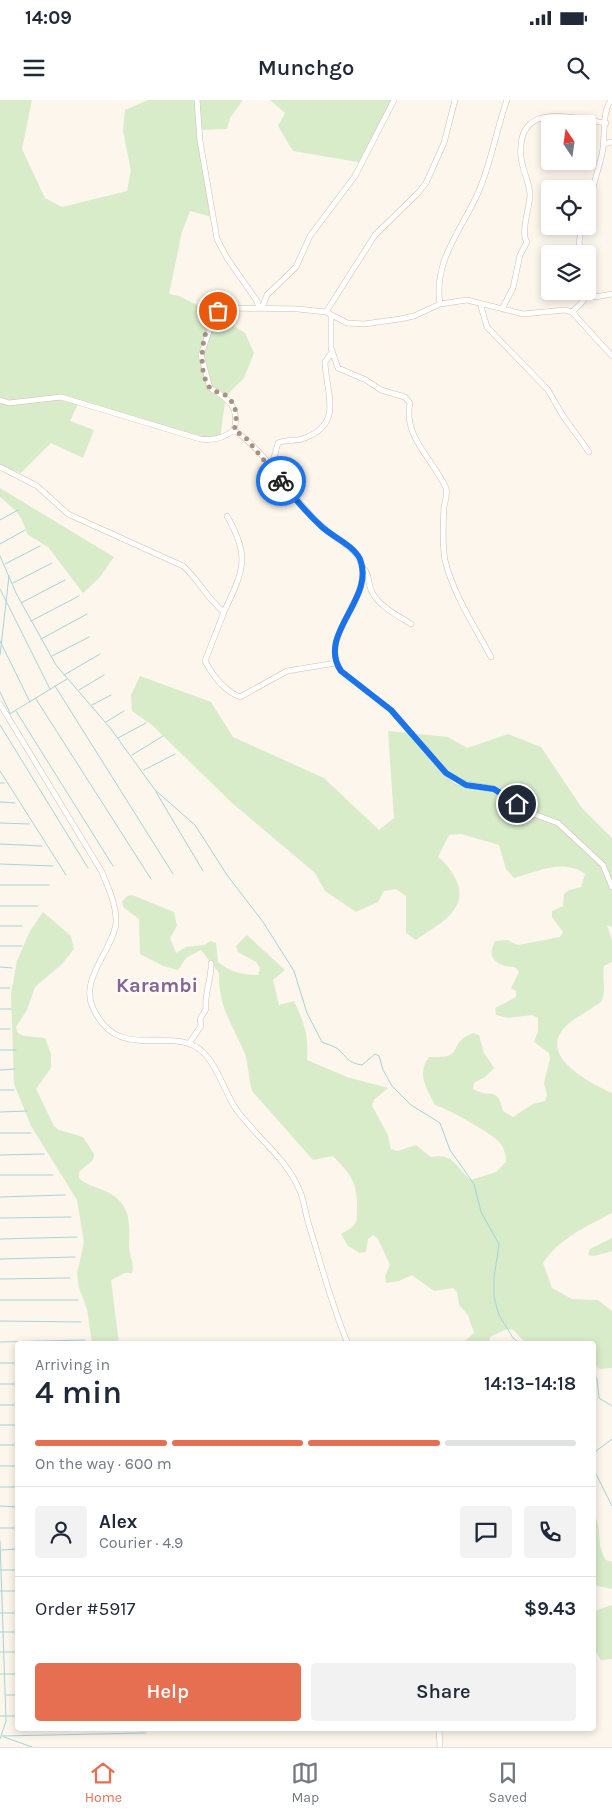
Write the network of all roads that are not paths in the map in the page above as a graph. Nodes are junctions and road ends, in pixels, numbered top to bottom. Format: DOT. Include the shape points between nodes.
graph roads {
  1 [pos="197,100"];
  2 [pos="394,100"];
  3 [pos="455,100"];
  4 [pos="507,100"];
  5 [pos="611,100"];
  6 [pos="606,123"];
  7 [pos="612,142"];
  8 [pos="604,144"];
  9 [pos="595,180"];
  10 [pos="612,294"];
  11 [pos="596,297"];
  12 [pos="584,300"];
  13 [pos="480,303"];
  14 [pos="440,304"];
  15 [pos="261,308"];
  16 [pos="502,309"];
  17 [pos="572,312"];
  18 [pos="328,314"];
  19 [pos="332,352"];
  20 [pos="612,356"];
  21 [pos="0,400"];
  22 [pos="234,430"];
  23 [pos="589,452"];
  24 [pos="0,467"];
  25 [pos="271,468"];
  26 [pos="227,516"];
  27 [pos="362,567"];
  28 [pos="224,612"];
  29 [pos="411,624"];
  30 [pos="491,657"];
  31 [pos="336,663"];
  32 [pos="0,704"];
  33 [pos="612,887"];
  34 [pos="211,963"];
  35 [pos="190,1042"];
  36 [pos="347,1341"];
  37 [pos="439,1731"];
  38 [pos="440,1747"];
  1 -- 15 [label="street" via="200,141 217,239"];
  2 -- 15 [label="street" via="355,176 310,236 296,267 267,295"];
  3 -- 18 [label="street" via="444,143 426,183 376,235"];
  4 -- 14 [label="street" via="479,192 443,263 438,293"];
  5 -- 6 [label="street" via="606,110"];
  6 -- 8 [label="street"];
  6 -- 16 [label="street" via="547,114 534,118 526,128 521,157 530,194 524,233 527,242"];
  7 -- 8 [label="street"];
  8 -- 9 [label="street"];
  10 -- 11 [label="street"];
  12 -- 17 [label="street"];
  13 -- 14 [label="street" via="467,300"];
  13 -- 16 [label="street"];
  13 -- 23 [label="street" via="487,327 548,390"];
  14 -- 18 [label="street" via="414,316 364,324 347,323"];
  15 -- 18 [label="street"];
  15 -- 22 [label="street" via="218,311 201,355 210,388 226,396 234,408"];
  16 -- 17 [label="street" via="523,314"];
  17 -- 20 [label="street"];
  18 -- 19 [label="street"];
  19 -- 25 [label="street" via="325,362 331,409 328,420 307,438 278,443"];
  19 -- 30 [label="street" via="338,368 344,372 408,399 408,419 419,449 426,454 447,492 443,520 445,561"];
  21 -- 22 [label="street" via="9,403 61,397 210,440"];
  22 -- 25 [label="street" via="246,438"];
  24 -- 28 [label="street" via="37,486 68,514 183,566 206,596"];
  25 -- 27 [label="street" via="320,525 348,545 359,557"];
  26 -- 28 [label="street" via="240,540 242,566 241,576"];
  27 -- 29 [label="street" via="368,574 373,594 393,613"];
  27 -- 31 [label="street" via="362,587 337,638"];
  28 -- 31 [label="street" via="205,661 211,673 233,694 240,697 288,671"];
  31 -- 33 [label="street" via="353,681 391,710 446,773 466,785 494,789 528,812 558,823 603,865"];
  32 -- 35 [label="street" via="102,872 113,901 114,933 96,969 91,990 90,1001 97,1016 104,1026 121,1037 145,1042"];
  34 -- 35 [label="street" via="212,978 205,998 206,1009 200,1019 202,1026"];
  35 -- 36 [label="street" via="206,1056 236,1109 299,1188 335,1312"];
  37 -- 38 [label="street"];
}
